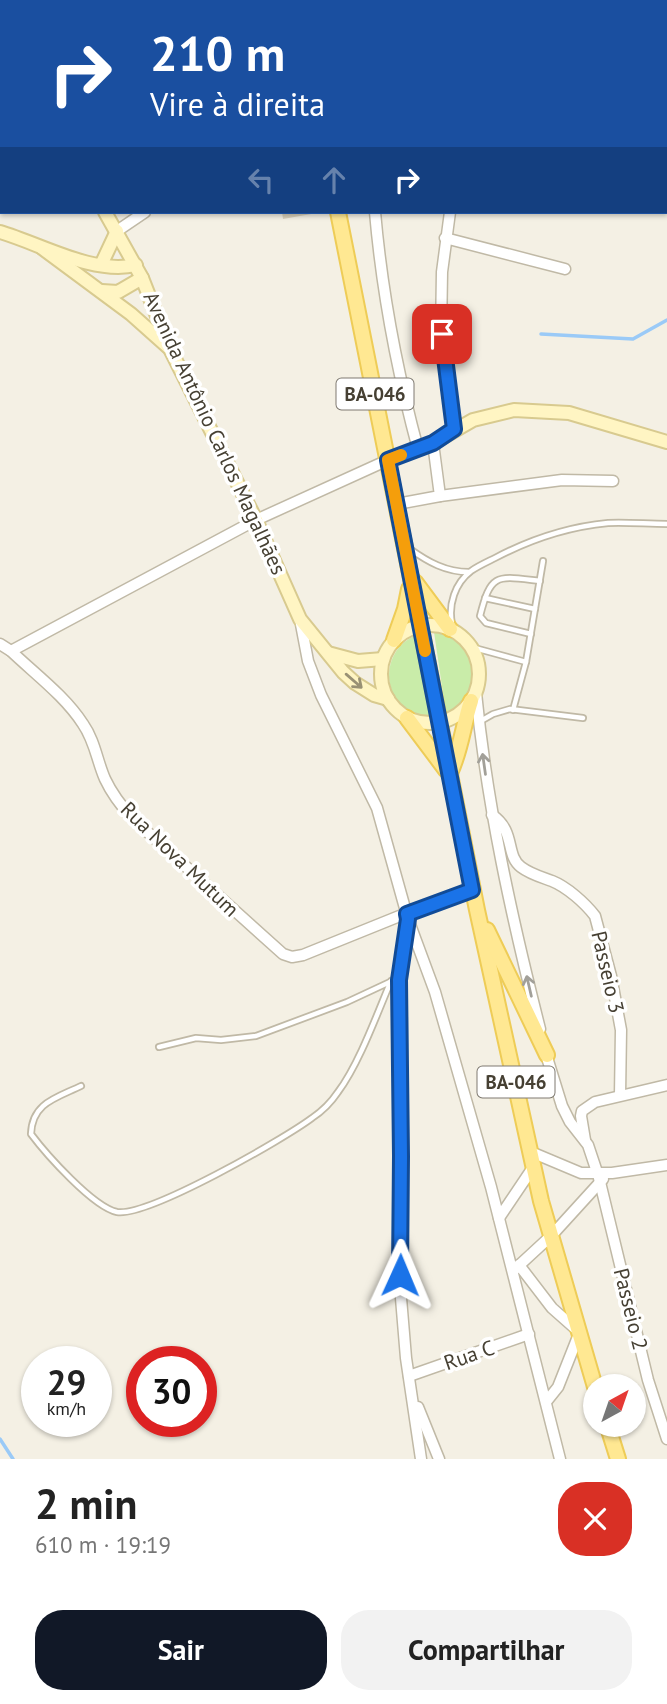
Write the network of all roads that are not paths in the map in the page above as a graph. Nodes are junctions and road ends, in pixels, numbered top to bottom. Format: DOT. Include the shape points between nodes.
graph roads {
  1 [pos="106,214"];
  2 [pos="142,214"];
  3 [pos="338,214"];
  4 [pos="375,214"];
  5 [pos="450,214"];
  6 [pos="117,231"];
  7 [pos="0,232"];
  8 [pos="445,238"];
  9 [pos="42,248"];
  10 [pos="101,265"];
  11 [pos="136,265"];
  12 [pos="565,269"];
  13 [pos="142,278"];
  14 [pos="101,291"];
  15 [pos="170,349"];
  16 [pos="454,429"];
  17 [pos="667,442"];
  18 [pos="433,443"];
  19 [pos="418,449"];
  20 [pos="388,460"];
  21 [pos="613,481"];
  22 [pos="440,496"];
  23 [pos="397,504"];
  24 [pos="256,520"];
  25 [pos="667,524"];
  26 [pos="405,546"];
  27 [pos="543,561"];
  28 [pos="470,572"];
  29 [pos="411,577"];
  30 [pos="540,581"];
  31 [pos="485,598"];
  32 [pos="535,609"];
  33 [pos="300,620"];
  34 [pos="419,625"];
  35 [pos="452,630"];
  36 [pos="531,634"];
  37 [pos="394,640"];
  38 [pos="0,644"];
  39 [pos="471,647"];
  40 [pos="11,651"];
  41 [pos="327,653"];
  42 [pos="383,659"];
  43 [pos="526,662"];
  44 [pos="473,697"];
  45 [pos="388,699"];
  46 [pos="513,710"];
  47 [pos="407,718"];
  48 [pos="583,718"];
  49 [pos="441,722"];
  50 [pos="479,723"];
  51 [pos="449,774"];
  52 [pos="492,815"];
  53 [pos="472,890"];
  54 [pos="477,910"];
  55 [pos="407,916"];
  56 [pos="395,979"];
  57 [pos="159,1047"];
  58 [pos="547,1055"];
  59 [pos="667,1085"];
  60 [pos="81,1086"];
  61 [pos="620,1096"];
  62 [pos="585,1140"];
  63 [pos="532,1159"];
  64 [pos="667,1165"];
  65 [pos="599,1178"];
  66 [pos="499,1218"];
  67 [pos="552,1235"];
  68 [pos="516,1268"];
  69 [pos="578,1333"];
  70 [pos="529,1334"];
  71 [pos="591,1374"];
  72 [pos="409,1376"];
  73 [pos="412,1394"];
  74 [pos="546,1402"];
  75 [pos="611,1437"];
  76 [pos="667,1439"];
  77 [pos="421,1459"];
  78 [pos="439,1459"];
  79 [pos="560,1459"];
  80 [pos="618,1459"];
  1 -- 6 [label="main road, Avenida Antônio Carlos Magalhães"];
  2 -- 6 [label="street"];
  3 -- 20 [label="main road, BA-046 / BA-046"];
  4 -- 19 [label="street" via="391,334"];
  5 -- 8 [label="street"];
  6 -- 10 [label="main road"];
  6 -- 11 [label="main road, Avenida Antônio Carlos Magalhães"];
  7 -- 9 [label="main road"];
  8 -- 12 [label="street"];
  8 -- 16 [label="street" via="442,334"];
  9 -- 10 [label="main road"];
  9 -- 14 [label="main road"];
  10 -- 11 [label="main road"];
  11 -- 13 [label="main road, Avenida Antônio Carlos Magalhães"];
  13 -- 14 [label="main road" via="118,292"];
  13 -- 15 [label="main road, Avenida Antônio Carlos Magalhães"];
  14 -- 15 [label="main road"];
  15 -- 24 [label="main road, Avenida Antônio Carlos Magalhães"];
  16 -- 17 [label="main road" via="490,415 542,410 569,413"];
  16 -- 18 [label="main road"];
  18 -- 19 [label="main road"];
  18 -- 22 [label="street"];
  19 -- 20 [label="main road"];
  20 -- 23 [label="main road, BA-046 / BA-046"];
  20 -- 24 [label="street"];
  21 -- 22 [label="street" via="562,480"];
  22 -- 23 [label="street"];
  23 -- 26 [label="main road, BA-046 / BA-046"];
  24 -- 33 [label="main road, Avenida Antônio Carlos Magalhães"];
  24 -- 40 [label="street"];
  25 -- 28 [label="lane" via="607,523 554,533 528,541"];
  26 -- 28 [label="lane" via="439,567"];
  26 -- 29 [label="main road, BA-046 / BA-046"];
  27 -- 30 [label="lane"];
  28 -- 35 [label="lane" via="453,597"];
  29 -- 34 [label="main road, BA-046 / BA-046"];
  29 -- 35 [label="main road"];
  29 -- 37 [label="main road"];
  30 -- 31 [label="lane" via="502,578 492,583"];
  30 -- 32 [label="lane"];
  31 -- 32 [label="lane"];
  31 -- 36 [label="lane" via="480,616 486,623"];
  32 -- 36 [label="lane"];
  33 -- 41 [label="main road, Avenida Antônio Carlos Magalhães"];
  33 -- 55 [label="street" via="321,695 377,808"];
  34 -- 35 [label="main road"];
  34 -- 37 [label="main road"];
  34 -- 49 [label="main road, BA-046 / BA-046"];
  35 -- 39 [label="main road"];
  36 -- 43 [label="lane"];
  37 -- 42 [label="main road"];
  38 -- 40 [label="street, Rua Nova Mutum"];
  39 -- 43 [label="lane"];
  39 -- 44 [label="main road" via="479,674"];
  40 -- 55 [label="street, Rua Nova Mutum" via="85,726 106,780 133,819 283,954 303,955"];
  41 -- 42 [label="main road" via="348,660"];
  41 -- 45 [label="main road, Avenida Antônio Carlos Magalhães, one-way" via="364,690"];
  42 -- 45 [label="main road" via="381,680"];
  43 -- 46 [label="lane"];
  44 -- 49 [label="main road" via="463,711"];
  44 -- 50 [label="street"];
  44 -- 51 [label="main road"];
  45 -- 47 [label="main road, Avenida Antônio Carlos Magalhães"];
  46 -- 48 [label="lane"];
  46 -- 50 [label="lane"];
  47 -- 49 [label="main road"];
  47 -- 51 [label="main road"];
  49 -- 51 [label="main road, BA-046 / BA-046"];
  52 -- 50 [label="street, one-way"];
  51 -- 53 [label="main road, BA-046 / BA-046"];
  58 -- 52 [label="street, one-way"];
  52 -- 61 [label="street, Passeio 3" via="505,827 520,867 555,882 595,916 621,1030"];
  53 -- 54 [label="main road, BA-046 / BA-046"];
  53 -- 55 [label="street, Rua Nova Mutum"];
  54 -- 58 [label="main road"];
  54 -- 63 [label="main road, BA-046 / BA-046"];
  55 -- 56 [label="street"];
  55 -- 66 [label="street" via="435,992"];
  56 -- 57 [label="lane" via="256,1037 196,1038"];
  56 -- 60 [label="lane" via="339,1091 314,1118 156,1204 117,1212 96,1202 31,1135 31,1120 41,1106"];
  56 -- 72 [label="street" via="401,1313"];
  58 -- 62 [label="street" via="570,1122"];
  59 -- 61 [label="street"];
  61 -- 62 [label="street" via="595,1102 582,1111"];
  62 -- 65 [label="street, Passeio 2"];
  63 -- 65 [label="street"];
  63 -- 66 [label="street"];
  63 -- 67 [label="main road, BA-046 / BA-046"];
  64 -- 65 [label="street"];
  65 -- 67 [label="street"];
  65 -- 76 [label="street, Passeio 2" via="648,1380"];
  66 -- 68 [label="street"];
  67 -- 68 [label="street"];
  67 -- 69 [label="main road, BA-046 / BA-046"];
  68 -- 69 [label="street"];
  68 -- 70 [label="street"];
  69 -- 71 [label="main road, BA-046 / BA-046"];
  69 -- 74 [label="street" via="558,1387"];
  70 -- 72 [label="street, Rua C"];
  70 -- 74 [label="street"];
  72 -- 73 [label="street"];
  73 -- 77 [label="street"];
  73 -- 78 [label="street"];
  74 -- 79 [label="street"];
  75 -- 80 [label="main road"];
}
